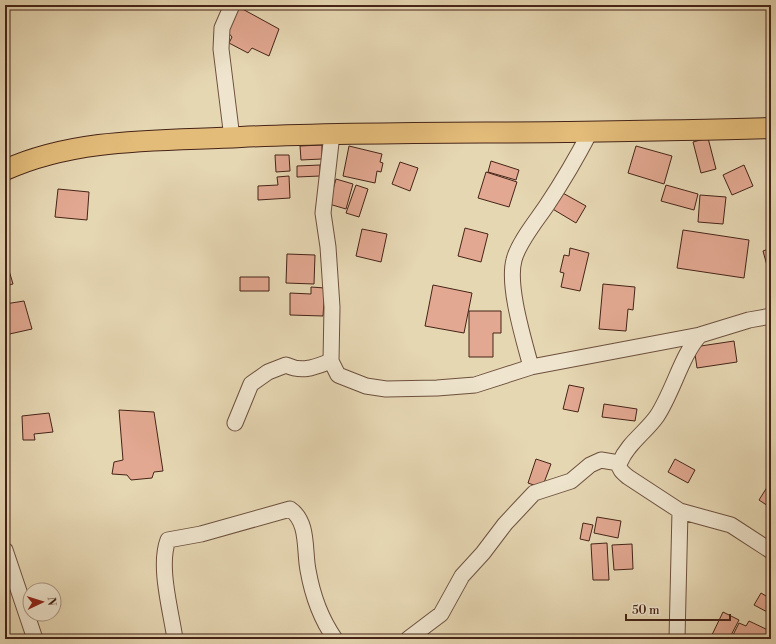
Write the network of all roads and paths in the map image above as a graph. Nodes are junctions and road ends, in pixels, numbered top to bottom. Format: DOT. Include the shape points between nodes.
graph roads {
  1 [pos="232,5"];
  2 [pos="771,128"];
  3 [pos="590,132"];
  4 [pos="332,134"];
  5 [pos="232,138"];
  6 [pos="5,170"];
  7 [pos="771,316"];
  8 [pos="700,335"];
  9 [pos="331,361"];
  10 [pos="531,367"];
  11 [pos="235,423"];
  12 [pos="619,463"];
  13 [pos="680,511"];
  14 [pos="5,550"];
  15 [pos="771,551"];
  16 [pos="35,639"];
  17 [pos="175,639"];
  18 [pos="335,639"];
  19 [pos="408,639"];
  20 [pos="677,639"];
  1 -- 5 [label="street" via="222,28 220,49"];
  2 -- 3 [label="main road"];
  3 -- 4 [label="main road"];
  3 -- 10 [label="street" via="574,162 528,232 514,260 513,282 518,320"];
  4 -- 5 [label="main road"];
  4 -- 9 [label="street" via="323,213 332,307"];
  5 -- 6 [label="main road" via="115,144 72,150 39,156"];
  7 -- 8 [label="street"];
  8 -- 10 [label="street"];
  8 -- 12 [label="street" via="693,343 674,387 656,418 638,436"];
  9 -- 10 [label="street" via="338,375 366,386 386,389 475,385"];
  9 -- 11 [label="street" via="310,369 297,370 286,365 268,372 251,384"];
  12 -- 13 [label="street" via="620,470 628,477"];
  12 -- 19 [label="street" via="601,460 590,465 571,481 534,493 462,576 440,614"];
  13 -- 15 [label="street" via="731,526"];
  13 -- 20 [label="street"];
  14 -- 16 [label="street"];
  17 -- 18 [label="street" via="166,581 164,549 168,540 201,534 290,509 296,514 303,528 308,570 315,597"];
}
